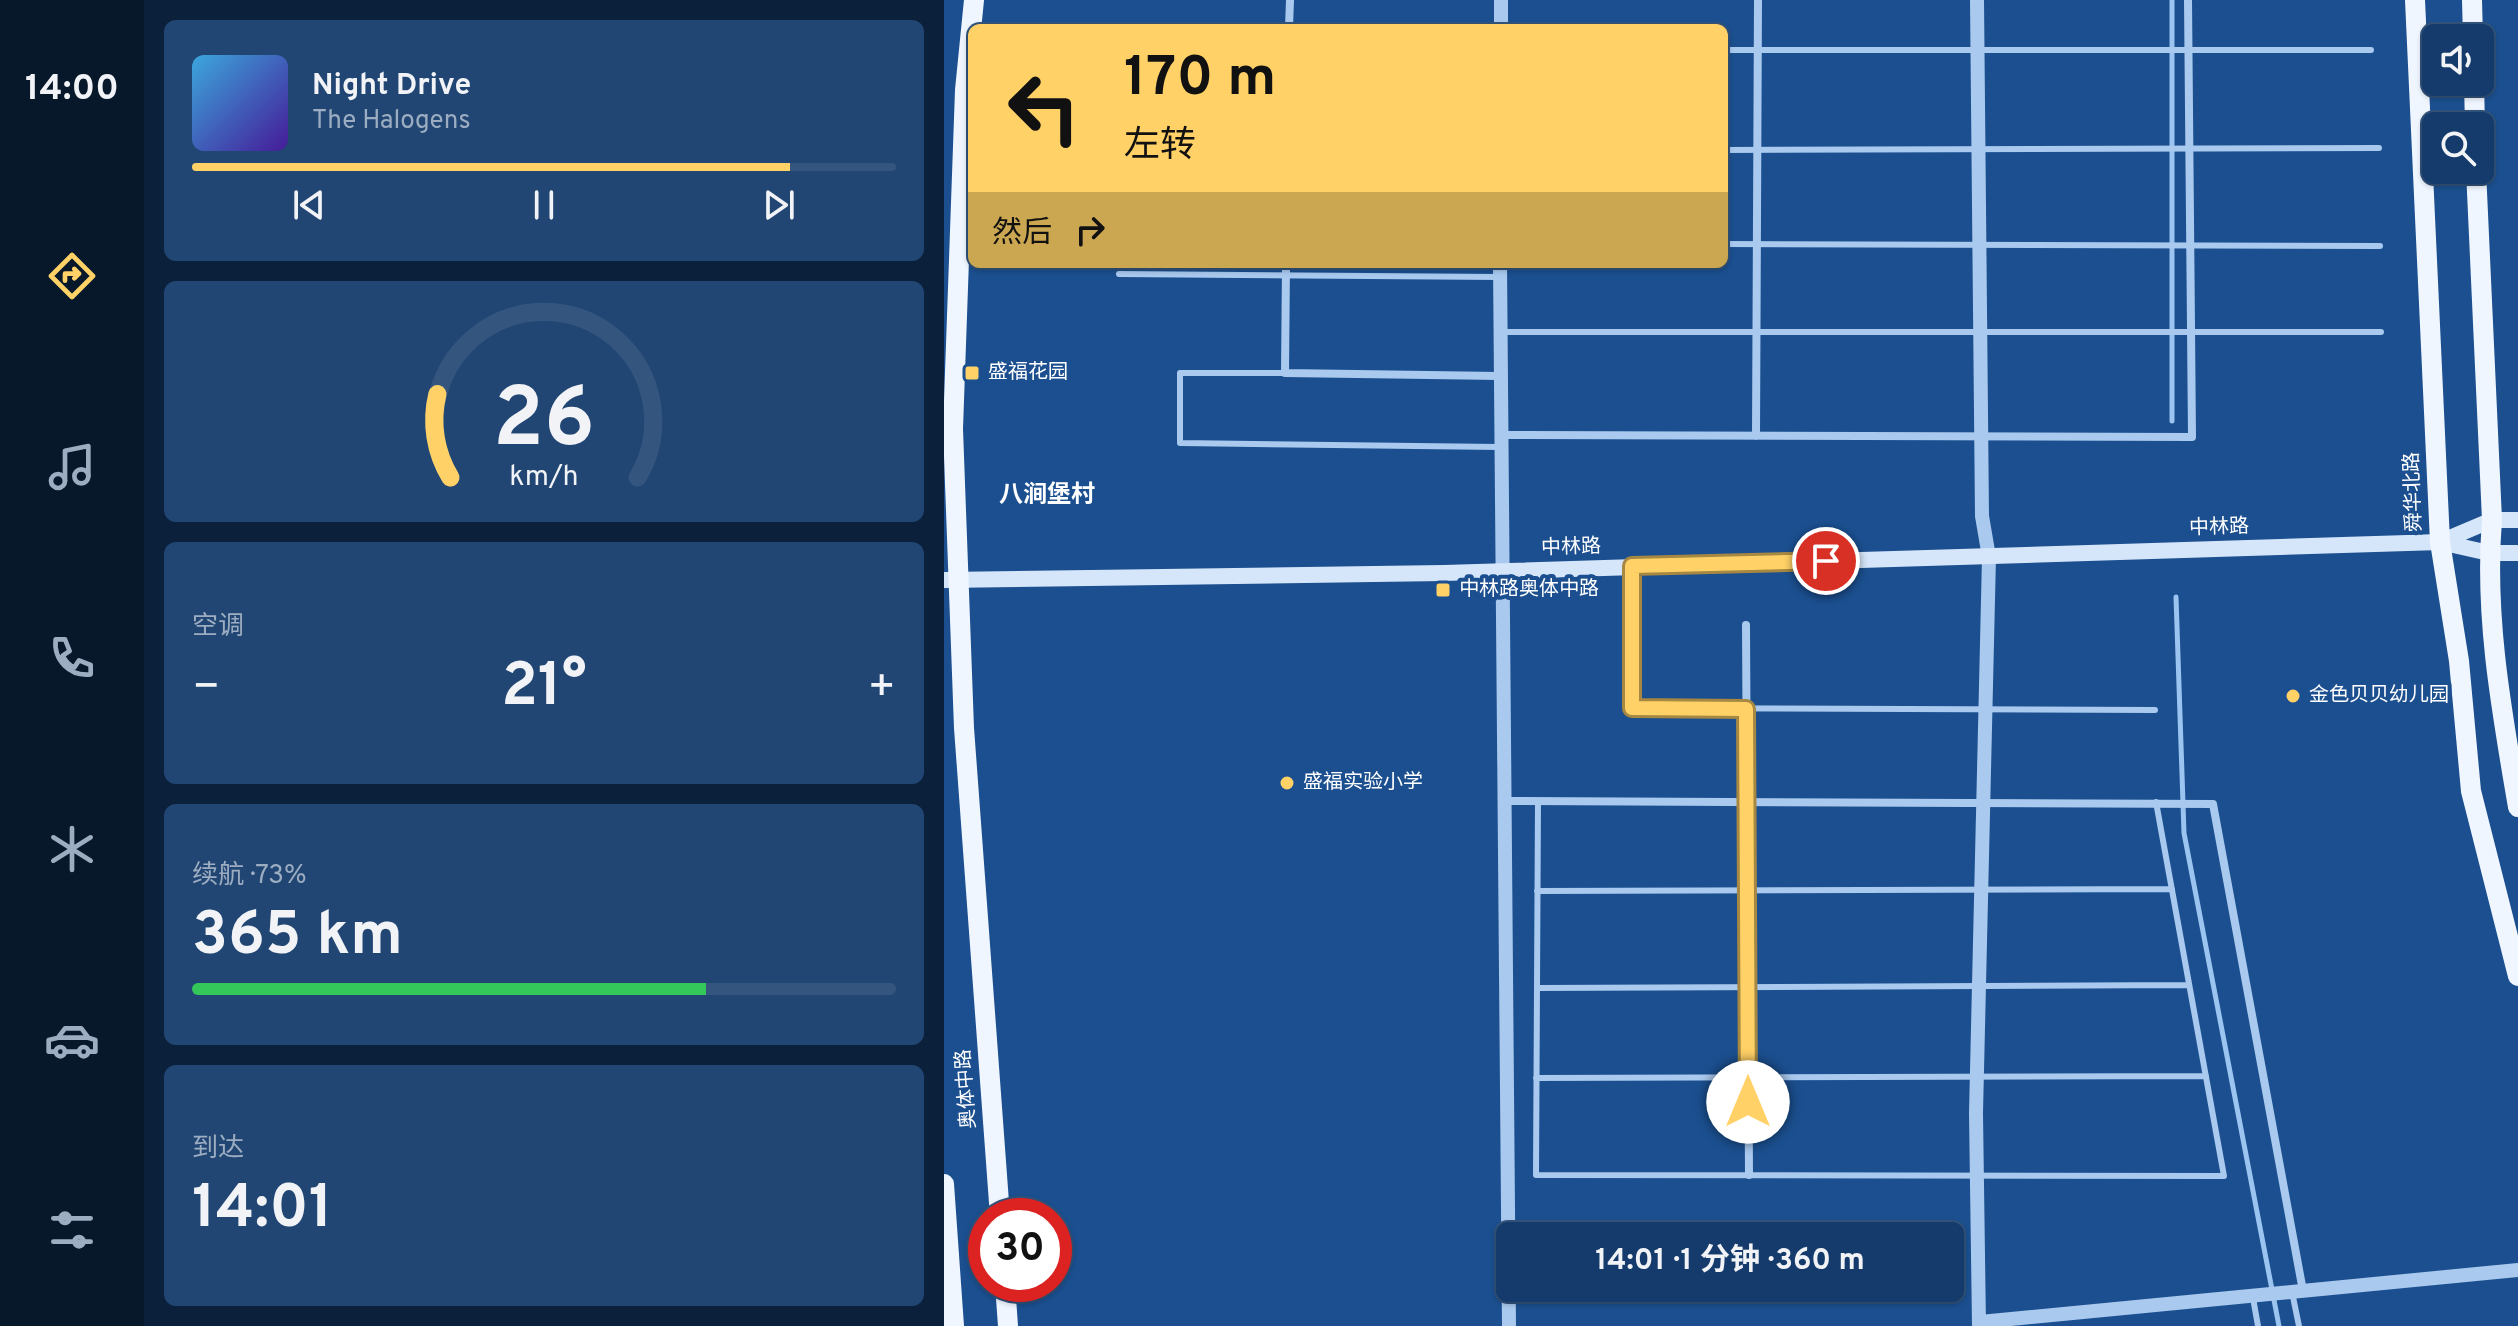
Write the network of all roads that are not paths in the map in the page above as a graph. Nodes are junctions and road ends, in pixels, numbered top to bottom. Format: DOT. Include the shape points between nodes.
graph roads {
  1 [pos="974,0"];
  2 [pos="1290,0"];
  3 [pos="1501,0"];
  4 [pos="1758,0"];
  5 [pos="1977,0"];
  6 [pos="2188,0"];
  7 [pos="2415,0"];
  8 [pos="2472,0"];
  9 [pos="972,24"];
  10 [pos="1289,24"];
  11 [pos="1501,24"];
  12 [pos="2473,24"];
  13 [pos="1728,50"];
  14 [pos="1757,50"];
  15 [pos="1978,50"];
  16 [pos="2184,50"];
  17 [pos="2371,50"];
  18 [pos="968,60"];
  19 [pos="2379,148"];
  20 [pos="1978,149"];
  21 [pos="2185,149"];
  22 [pos="1728,150"];
  23 [pos="1757,150"];
  24 [pos="2477,184"];
  25 [pos="1728,244"];
  26 [pos="1757,244"];
  27 [pos="1979,244"];
  28 [pos="2191,245"];
  29 [pos="2380,246"];
  30 [pos="1286,268"];
  31 [pos="1500,270"];
  32 [pos="1119,274"];
  33 [pos="1286,275"];
  34 [pos="1500,332"];
  35 [pos="1756,332"];
  36 [pos="1980,332"];
  37 [pos="2191,332"];
  38 [pos="2381,332"];
  39 [pos="1285,373"];
  40 [pos="1499,376"];
  41 [pos="1756,436"];
  42 [pos="1981,437"];
  43 [pos="1499,441"];
  44 [pos="2492,520"];
  45 [pos="2518,520"];
  46 [pos="2440,542"];
  47 [pos="2489,553"];
  48 [pos="2518,553"];
  49 [pos="1989,557"];
  50 [pos="1632,566"];
  51 [pos="1502,570"];
  52 [pos="952,579"];
  53 [pos="1746,625"];
  54 [pos="1746,709"];
  55 [pos="1985,710"];
  56 [pos="2155,710"];
  57 [pos="1504,801"];
  58 [pos="1538,801"];
  59 [pos="1747,801"];
  60 [pos="1983,802"];
  61 [pos="2156,802"];
  62 [pos="2518,807"];
  63 [pos="2172,889"];
  64 [pos="1747,890"];
  65 [pos="1981,890"];
  66 [pos="1537,891"];
  67 [pos="2518,976"];
  68 [pos="1979,984"];
  69 [pos="2189,985"];
  70 [pos="1748,986"];
  71 [pos="1537,988"];
  72 [pos="2206,1076"];
  73 [pos="1977,1077"];
  74 [pos="1536,1078"];
  75 [pos="1748,1078"];
  76 [pos="1749,1175"];
  77 [pos="1977,1175"];
  78 [pos="944,1184"];
  79 [pos="999,1198"];
  80 [pos="2518,1270"];
  81 [pos="2278,1294"];
  82 [pos="1006,1302"];
  83 [pos="1980,1324"];
  84 [pos="954,1326"];
  85 [pos="1008,1326"];
  86 [pos="1509,1326"];
  87 [pos="2258,1326"];
  88 [pos="2299,1326"];
  1 -- 9 [label="main road, 奥体中路"];
  2 -- 10 [label="street"];
  3 -- 11 [label="street"];
  4 -- 14 [label="street"];
  5 -- 15 [label="street"];
  6 -- 16 [label="street"];
  7 -- 46 [label="main road, 舜华北路"];
  8 -- 12 [label="main road"];
  13 -- 14 [label="lane"];
  14 -- 15 [label="lane"];
  14 -- 23 [label="street"];
  15 -- 16 [label="lane"];
  15 -- 20 [label="street"];
  16 -- 17 [label="lane"];
  16 -- 21 [label="street"];
  18 -- 52 [label="main road, 奥体中路"];
  19 -- 21 [label="lane"];
  20 -- 21 [label="lane"];
  20 -- 23 [label="lane"];
  20 -- 27 [label="street"];
  21 -- 28 [label="street"];
  22 -- 23 [label="lane"];
  23 -- 26 [label="street"];
  24 -- 44 [label="main road"];
  25 -- 26 [label="lane"];
  26 -- 27 [label="lane"];
  26 -- 35 [label="street"];
  27 -- 28 [label="lane"];
  27 -- 36 [label="street"];
  28 -- 29 [label="lane"];
  28 -- 37 [label="street"];
  30 -- 33 [label="street"];
  31 -- 33 [label="lane"];
  31 -- 34 [label="street"];
  32 -- 33 [label="lane"];
  33 -- 39 [label="street"];
  34 -- 35 [label="lane"];
  34 -- 40 [label="street"];
  35 -- 36 [label="lane"];
  35 -- 41 [label="street"];
  36 -- 37 [label="lane"];
  36 -- 42 [label="street"];
  37 -- 38 [label="lane"];
  37 -- 42 [label="street" via="2192,437"];
  39 -- 40 [label="street"];
  39 -- 43 [label="lane" via="1180,373 1180,443"];
  40 -- 43 [label="street"];
  41 -- 42 [label="street"];
  41 -- 43 [label="street"];
  42 -- 49 [label="street" via="1982,516"];
  43 -- 51 [label="street"];
  44 -- 45 [label="main road, 中林路"];
  44 -- 46 [label="main road, 中林路"];
  44 -- 47 [label="main road"];
  46 -- 47 [label="main road, 中林路"];
  46 -- 49 [label="main road, 中林路"];
  46 -- 67 [label="main road, 舜华北路" via="2459,661 2471,791"];
  47 -- 48 [label="main road, 中林路"];
  47 -- 62 [label="main road" via="2498,685"];
  49 -- 50 [label="main road, 中林路"];
  49 -- 55 [label="street"];
  50 -- 51 [label="main road, 中林路"];
  50 -- 54 [label="lane" via="1632,708"];
  51 -- 52 [label="main road, 中林路"];
  51 -- 57 [label="street"];
  52 -- 79 [label="main road, 奥体中路"];
  53 -- 54 [label="street"];
  54 -- 55 [label="lane"];
  54 -- 59 [label="street"];
  55 -- 56 [label="lane"];
  55 -- 60 [label="street"];
  57 -- 58 [label="street"];
  57 -- 86 [label="street"];
  58 -- 59 [label="street"];
  58 -- 66 [label="lane"];
  59 -- 60 [label="street"];
  59 -- 64 [label="street"];
  60 -- 61 [label="street"];
  60 -- 65 [label="street"];
  61 -- 63 [label="lane"];
  61 -- 81 [label="street" via="2213,804"];
  63 -- 65 [label="lane"];
  63 -- 69 [label="lane"];
  64 -- 65 [label="lane"];
  64 -- 66 [label="lane"];
  64 -- 70 [label="street"];
  65 -- 68 [label="street"];
  66 -- 71 [label="lane"];
  68 -- 69 [label="lane"];
  68 -- 70 [label="lane"];
  68 -- 73 [label="street"];
  69 -- 72 [label="lane"];
  70 -- 71 [label="lane"];
  70 -- 75 [label="street"];
  71 -- 74 [label="lane"];
  72 -- 73 [label="lane"];
  72 -- 77 [label="lane" via="2224,1176"];
  73 -- 75 [label="lane"];
  73 -- 77 [label="street"];
  74 -- 75 [label="lane"];
  74 -- 76 [label="lane" via="1536,1175"];
  75 -- 76 [label="street"];
  76 -- 77 [label="lane"];
  77 -- 83 [label="street"];
  78 -- 84 [label="main road"];
  80 -- 81 [label="street"];
  81 -- 83 [label="street"];
  81 -- 87 [label="lane"];
  81 -- 88 [label="lane"];
  82 -- 85 [label="main road"];
}
